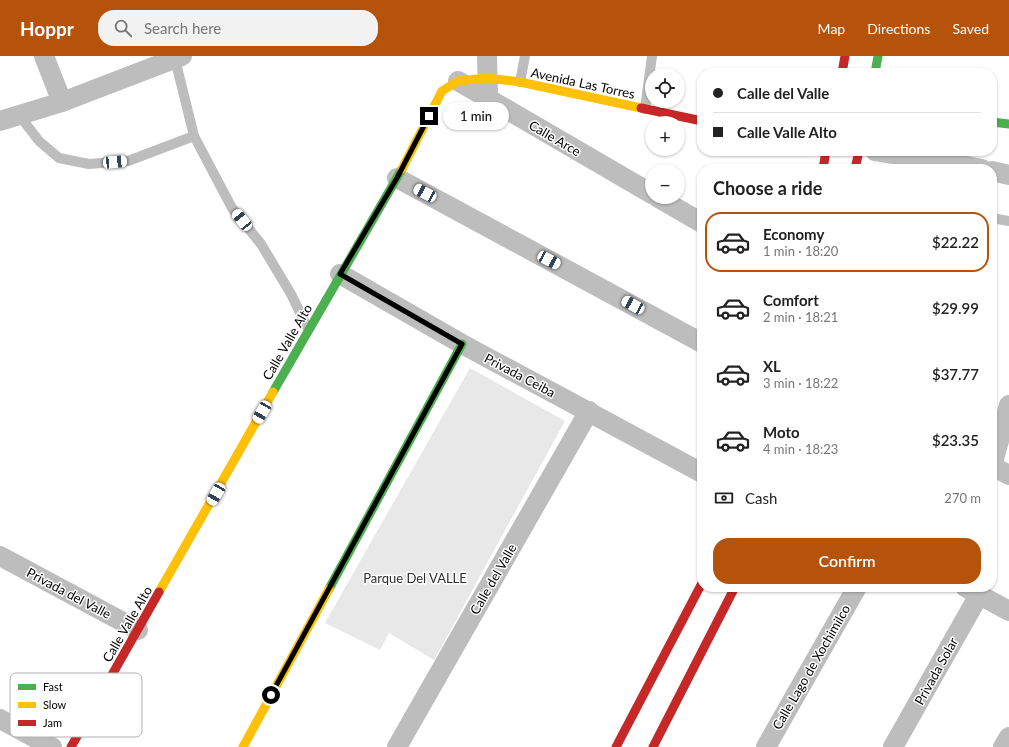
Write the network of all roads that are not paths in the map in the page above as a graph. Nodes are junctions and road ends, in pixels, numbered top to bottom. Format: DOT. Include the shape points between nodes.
graph roads {
  1 [pos="44,56"];
  2 [pos="487,56"];
  3 [pos="525,56"];
  4 [pos="652,56"];
  5 [pos="845,56"];
  6 [pos="878,56"];
  7 [pos="179,57"];
  8 [pos="843,68"];
  9 [pos="876,68"];
  10 [pos="487,78"];
  11 [pos="458,81"];
  12 [pos="520,82"];
  13 [pos="488,99"];
  14 [pos="62,102"];
  15 [pos="645,109"];
  16 [pos="19,115"];
  17 [pos="697,120"];
  18 [pos="0,121"];
  19 [pos="997,123"];
  20 [pos="1009,124"];
  21 [pos="194,136"];
  22 [pos="900,156"];
  23 [pos="939,164"];
  24 [pos="997,172"];
  25 [pos="1009,175"];
  26 [pos="397,178"];
  27 [pos="645,190"];
  28 [pos="669,204"];
  29 [pos="997,219"];
  30 [pos="697,220"];
  31 [pos="1009,221"];
  32 [pos="340,274"];
  33 [pos="308,330"];
  34 [pos="697,340"];
  35 [pos="462,344"];
  36 [pos="1009,404"];
  37 [pos="589,412"];
  38 [pos="997,448"];
  39 [pos="997,469"];
  40 [pos="697,470"];
  41 [pos="1009,475"];
  42 [pos="0,556"];
  43 [pos="697,592"];
  44 [pos="732,592"];
  45 [pos="854,592"];
  46 [pos="971,592"];
  47 [pos="974,592"];
  48 [pos="1009,611"];
  49 [pos="138,630"];
  50 [pos="113,673"];
  51 [pos="0,719"];
  52 [pos="10,724"];
  53 [pos="33,737"];
  54 [pos="77,737"];
  55 [pos="1009,737"];
  56 [pos="52,747"];
  57 [pos="71,747"];
  58 [pos="243,747"];
  59 [pos="396,747"];
  60 [pos="616,747"];
  61 [pos="653,747"];
  62 [pos="766,747"];
  63 [pos="893,747"];
  64 [pos="1003,747"];
  1 -- 14 [label="street"];
  2 -- 10 [label="street"];
  3 -- 12 [label="lane"];
  4 -- 15 [label="lane"];
  5 -- 8 [label="street"];
  6 -- 9 [label="street"];
  7 -- 14 [label="street"];
  7 -- 21 [label="lane"];
  10 -- 11 [label="street, Avenida Las Torres"];
  10 -- 12 [label="street, Avenida Las Torres"];
  10 -- 13 [label="street"];
  11 -- 13 [label="street, Calle Arce"];
  11 -- 26 [label="street, Calle Valle Alto" via="442,91"];
  12 -- 15 [label="street, Avenida Las Torres"];
  13 -- 27 [label="street, Calle Arce"];
  14 -- 16 [label="street"];
  15 -- 17 [label="street, Avenida Las Torres"];
  16 -- 18 [label="street"];
  16 -- 21 [label="lane" via="39,141 59,158 89,164 128,161"];
  19 -- 20 [label="street"];
  21 -- 33 [label="lane" via="232,208 261,244 291,294"];
  22 -- 23 [label="street"];
  24 -- 25 [label="street"];
  26 -- 32 [label="street, Calle Valle Alto"];
  26 -- 34 [label="street"];
  28 -- 30 [label="street"];
  29 -- 31 [label="lane"];
  32 -- 33 [label="street, Calle Valle Alto"];
  32 -- 35 [label="street, Privada Ceiba"];
  33 -- 49 [label="street, Calle Valle Alto"];
  35 -- 37 [label="street, Privada Ceiba"];
  35 -- 58 [label="street"];
  36 -- 38 [label="street"];
  37 -- 40 [label="street, Privada Ceiba"];
  37 -- 59 [label="street, Calle del Valle"];
  39 -- 41 [label="street"];
  42 -- 49 [label="street, Privada del Valle"];
  43 -- 60 [label="street"];
  44 -- 61 [label="street"];
  45 -- 62 [label="street, Calle Lago de Xochimilco"];
  46 -- 63 [label="street, Privada Solar"];
  47 -- 48 [label="street"];
  49 -- 50 [label="street, Calle Valle Alto"];
  51 -- 52 [label="street"];
  53 -- 56 [label="street"];
  54 -- 57 [label="street, Calle Valle Alto"];
  55 -- 64 [label="street"];
}
